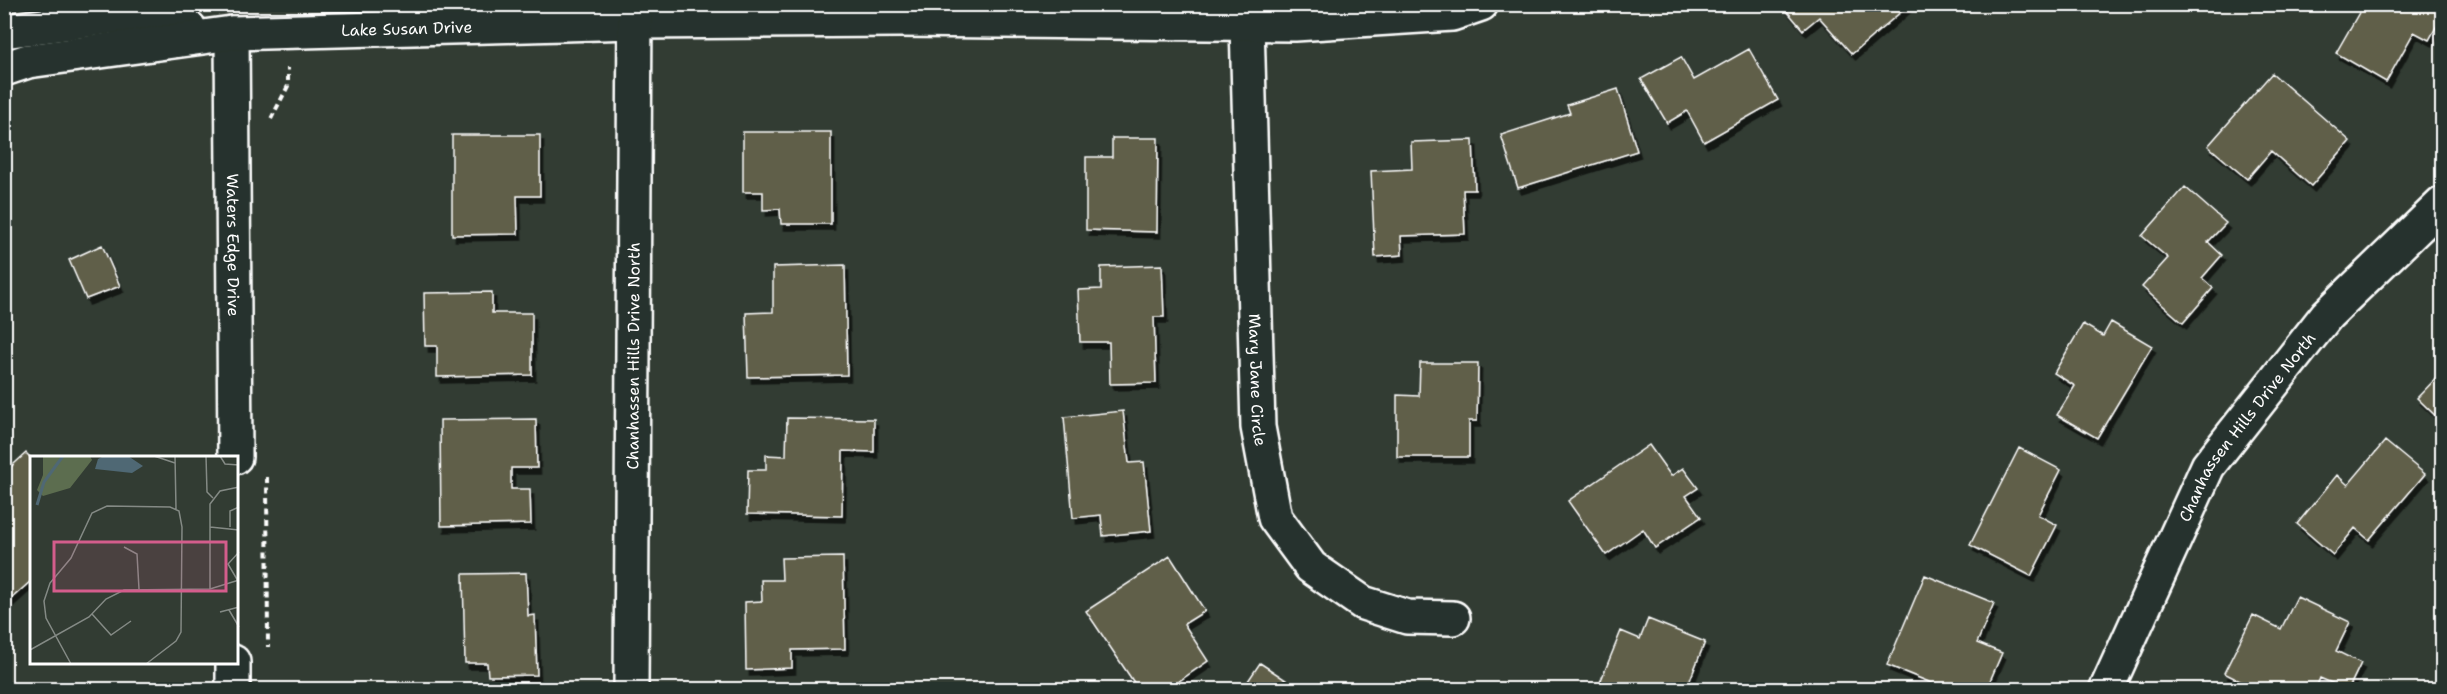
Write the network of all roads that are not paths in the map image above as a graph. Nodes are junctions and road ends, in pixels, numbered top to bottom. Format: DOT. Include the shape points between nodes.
graph roads {
  1 [pos="1481,4"];
  2 [pos="635,13"];
  3 [pos="1247,24"];
  4 [pos="4,32"];
  5 [pos="232,33"];
  6 [pos="4,69"];
  7 [pos="2442,204"];
  8 [pos="235,456"];
  9 [pos="1453,618"];
  10 [pos="233,664"];
  11 [pos="233,690"];
  12 [pos="631,690"];
  13 [pos="2106,690"];
  1 -- 3 [label="street, Lake Susan Drive" via="1452,14"];
  2 -- 3 [label="street, Lake Susan Drive"];
  2 -- 5 [label="street, Lake Susan Drive"];
  2 -- 12 [label="street, Chanhassen Hills Drive North"];
  3 -- 9 [label="street, Mary Jane Circle" via="1258,427 1275,518 1311,567 1363,603 1407,617"];
  4 -- 5 [label="street, Lake Susan Drive" via="112,17"];
  5 -- 6 [label="street, Lake Susan Drive" via="28,60"];
  5 -- 8 [label="street, Waters Edge Drive"];
  7 -- 13 [label="street, Chanhassen Hills Drive North" via="2327,315 2208,466"];
  10 -- 11 [label="street"];
}
